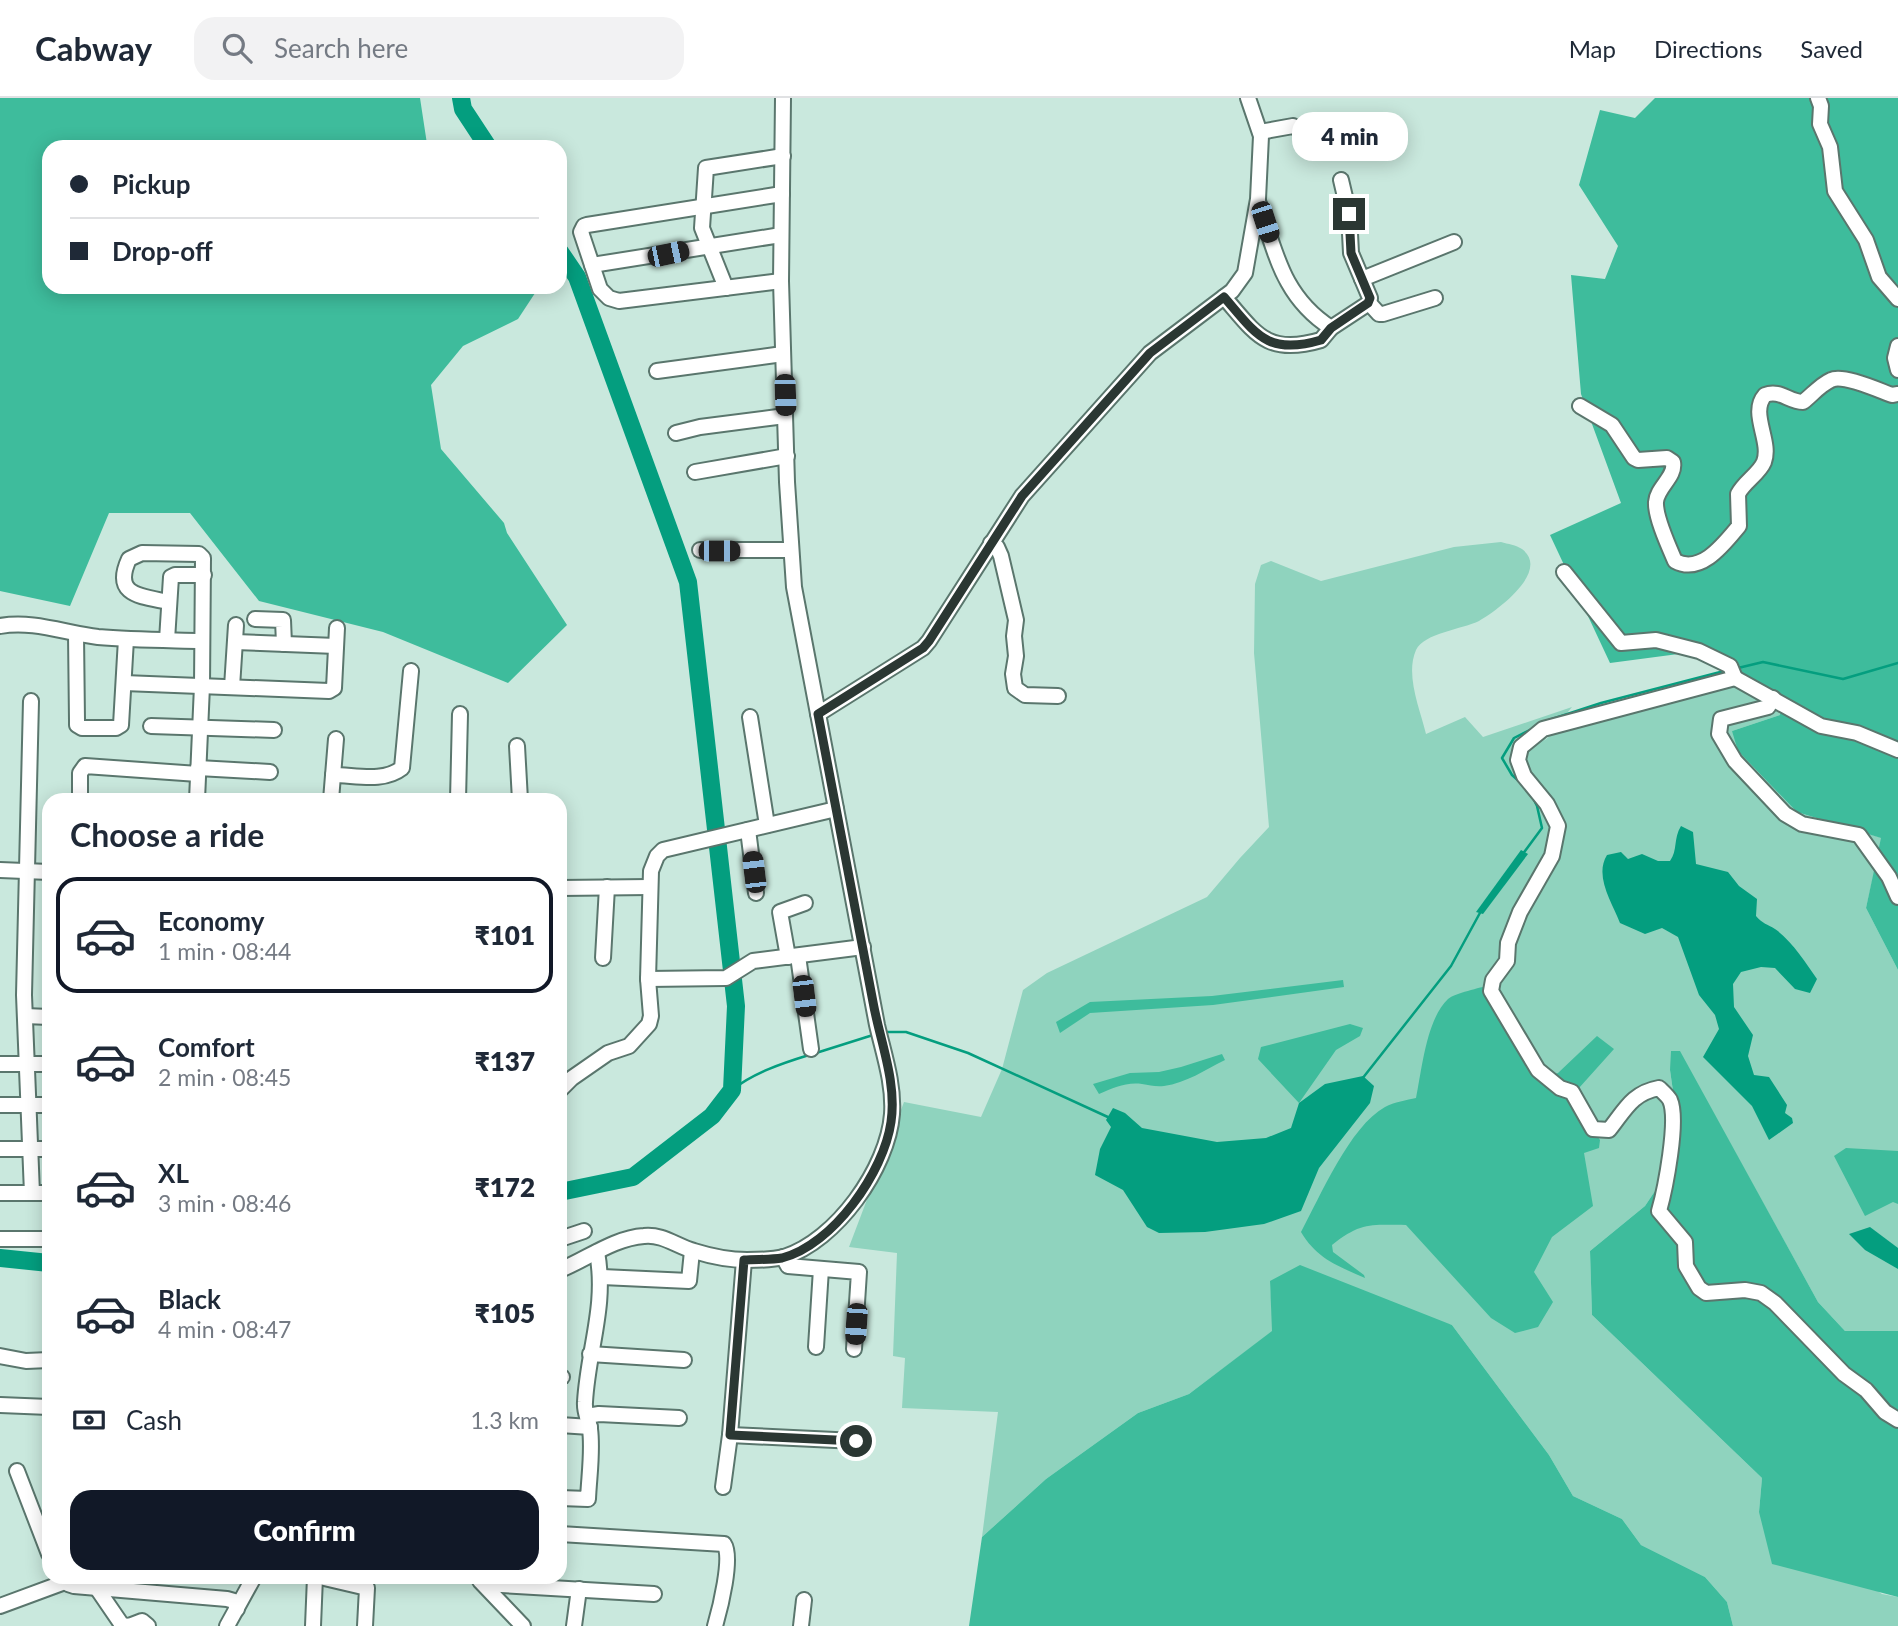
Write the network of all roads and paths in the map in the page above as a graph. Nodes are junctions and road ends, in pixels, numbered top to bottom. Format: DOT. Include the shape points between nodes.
graph roads {
  1 [pos="783,98"];
  2 [pos="1248,98"];
  3 [pos="1818,98"];
  4 [pos="1336,126"];
  5 [pos="1260,132"];
  6 [pos="783,156"];
  7 [pos="1341,180"];
  8 [pos="782,194"];
  9 [pos="1258,199"];
  10 [pos="703,206"];
  11 [pos="781,235"];
  12 [pos="1454,242"];
  13 [pos="709,245"];
  14 [pos="592,265"];
  15 [pos="1362,279"];
  16 [pos="781,281"];
  17 [pos="726,288"];
  18 [pos="1224,297"];
  19 [pos="1435,298"];
  20 [pos="1898,299"];
  21 [pos="1368,303"];
  22 [pos="1331,328"];
  23 [pos="1898,346"];
  24 [pos="783,354"];
  25 [pos="1898,370"];
  26 [pos="657,371"];
  27 [pos="1898,394"];
  28 [pos="1580,406"];
  29 [pos="785,416"];
  30 [pos="676,433"];
  31 [pos="787,456"];
  32 [pos="695,471"];
  33 [pos="991,543"];
  34 [pos="792,550"];
  35 [pos="700,551"];
  36 [pos="1564,572"];
  37 [pos="205,575"];
  38 [pos="169,602"];
  39 [pos="255,619"];
  40 [pos="236,625"];
  41 [pos="0,626"];
  42 [pos="337,628"];
  43 [pos="76,634"];
  44 [pos="126,639"];
  45 [pos="167,640"];
  46 [pos="202,641"];
  47 [pos="235,642"];
  48 [pos="284,644"];
  49 [pos="336,646"];
  50 [pos="411,671"];
  51 [pos="1735,678"];
  52 [pos="124,683"];
  53 [pos="202,686"];
  54 [pos="232,687"];
  55 [pos="1058,696"];
  56 [pos="1773,698"];
  57 [pos="31,701"];
  58 [pos="460,714"];
  59 [pos="818,714"];
  60 [pos="750,717"];
  61 [pos="150,726"];
  62 [pos="200,726"];
  63 [pos="274,730"];
  64 [pos="336,739"];
  65 [pos="517,746"];
  66 [pos="1898,750"];
  67 [pos="198,771"];
  68 [pos="270,772"];
  69 [pos="333,775"];
  70 [pos="80,793"];
  71 [pos="197,793"];
  72 [pos="332,793"];
  73 [pos="458,793"];
  74 [pos="520,793"];
  75 [pos="836,809"];
  76 [pos="767,825"];
  77 [pos="743,831"];
  78 [pos="0,870"];
  79 [pos="26,871"];
  80 [pos="42,872"];
  81 [pos="607,887"];
  82 [pos="650,887"];
  83 [pos="567,888"];
  84 [pos="756,893"];
  85 [pos="1898,897"];
  86 [pos="805,903"];
  87 [pos="863,947"];
  88 [pos="793,956"];
  89 [pos="603,958"];
  90 [pos="648,979"];
  91 [pos="25,1016"];
  92 [pos="42,1017"];
  93 [pos="811,1049"];
  94 [pos="0,1064"];
  95 [pos="26,1064"];
  96 [pos="42,1064"];
  97 [pos="567,1083"];
  98 [pos="0,1105"];
  99 [pos="29,1105"];
  100 [pos="42,1105"];
  101 [pos="0,1149"];
  102 [pos="31,1149"];
  103 [pos="42,1149"];
  104 [pos="0,1193"];
  105 [pos="32,1193"];
  106 [pos="42,1193"];
  107 [pos="584,1231"];
  108 [pos="567,1236"];
  109 [pos="0,1239"];
  110 [pos="42,1239"];
  111 [pos="692,1251"];
  112 [pos="597,1252"];
  113 [pos="783,1257"];
  114 [pos="744,1260"];
  115 [pos="567,1267"];
  116 [pos="821,1269"];
  117 [pos="602,1277"];
  118 [pos="816,1347"];
  119 [pos="854,1349"];
  120 [pos="590,1353"];
  121 [pos="0,1356"];
  122 [pos="42,1360"];
  123 [pos="684,1360"];
  124 [pos="0,1405"];
  125 [pos="42,1407"];
  126 [pos="679,1418"];
  127 [pos="1898,1420"];
  128 [pos="589,1421"];
  129 [pos="567,1424"];
  130 [pos="730,1435"];
  131 [pos="856,1441"];
  132 [pos="17,1471"];
  133 [pos="723,1487"];
  134 [pos="567,1498"];
  135 [pos="567,1534"];
  136 [pos="42,1536"];
  137 [pos="51,1584"];
  138 [pos="70,1584"];
  139 [pos="116,1584"];
  140 [pos="129,1584"];
  141 [pos="251,1584"];
  142 [pos="315,1584"];
  143 [pos="347,1584"];
  144 [pos="484,1584"];
  145 [pos="523,1584"];
  146 [pos="96,1587"];
  147 [pos="579,1588"];
  148 [pos="654,1594"];
  149 [pos="804,1600"];
  150 [pos="0,1606"];
  151 [pos="233,1620"];
  152 [pos="148,1626"];
  153 [pos="313,1626"];
  154 [pos="365,1626"];
  155 [pos="523,1626"];
  156 [pos="574,1626"];
  157 [pos="715,1626"];
  158 [pos="801,1626"];
  1 -- 6 [label="street"];
  2 -- 5 [label="street"];
  3 -- 20 [label="street" via="1835,191 1866,240 1878,277"];
  4 -- 5 [label="street" via="1313,133 1293,126"];
  5 -- 9 [label="street"];
  6 -- 8 [label="street"];
  6 -- 10 [label="street" via="707,166"];
  7 -- 15 [label="street" via="1351,253"];
  8 -- 10 [label="street"];
  8 -- 11 [label="street"];
  9 -- 18 [label="street" via="1245,273"];
  9 -- 22 [label="street" via="1289,286 1308,311"];
  10 -- 13 [label="street" via="702,228"];
  10 -- 14 [label="street" via="584,226 581,232"];
  11 -- 13 [label="street"];
  11 -- 16 [label="street"];
  12 -- 15 [label="street"];
  13 -- 14 [label="street"];
  13 -- 17 [label="street"];
  14 -- 17 [label="street" via="602,293 619,301"];
  15 -- 21 [label="street"];
  16 -- 17 [label="street"];
  16 -- 24 [label="street"];
  18 -- 22 [label="street" via="1259,336 1277,345 1321,340"];
  18 -- 33 [label="street" via="1150,353 1022,496"];
  19 -- 21 [label="street" via="1383,314"];
  21 -- 22 [label="street"];
  23 -- 25 [label="street"];
  24 -- 26 [label="street"];
  24 -- 29 [label="street"];
  27 -- 28 [label="street" via="1836,378 1803,402 1777,393 1765,395 1759,409 1764,462 1738,494 1740,526 1695,565 1675,561 1657,508 1657,497 1673,462 1634,458 1612,425"];
  29 -- 30 [label="street"];
  29 -- 31 [label="street"];
  31 -- 32 [label="street"];
  31 -- 34 [label="street"];
  33 -- 55 [label="street" via="1001,555 1016,616 1015,688 1025,695"];
  33 -- 59 [label="street" via="923,648"];
  34 -- 35 [label="street"];
  34 -- 59 [label="street" via="797,612"];
  36 -- 51 [label="street" via="1621,643 1656,640 1699,651 1730,666"];
  37 -- 38 [label="street" via="172,575"];
  37 -- 38 [label="street" via="199,554 142,553 129,559 124,574 128,591"];
  37 -- 46 [label="street"];
  38 -- 45 [label="street"];
  39 -- 48 [label="street" via="283,620"];
  40 -- 47 [label="street"];
  41 -- 43 [label="street" via="44,626"];
  42 -- 49 [label="street"];
  43 -- 44 [label="street"];
  43 -- 52 [label="street" via="77,725 120,727"];
  44 -- 45 [label="street"];
  44 -- 52 [label="street"];
  45 -- 46 [label="street"];
  46 -- 53 [label="street"];
  47 -- 48 [label="street"];
  47 -- 54 [label="street"];
  48 -- 49 [label="street"];
  49 -- 54 [label="street" via="331,691"];
  50 -- 69 [label="street" via="402,768 362,779"];
  51 -- 56 [label="street"];
  51 -- 127 [label="street" via="1543,729 1521,747 1518,760 1524,776 1558,826 1552,856 1520,912 1508,943 1507,961 1491,991 1538,1070 1572,1092 1593,1129 1609,1130 1643,1091 1659,1088 1670,1099 1673,1123 1658,1211 1685,1242 1686,1266 1699,1288 1706,1293 1760,1293"];
  52 -- 53 [label="street"];
  53 -- 54 [label="street"];
  53 -- 62 [label="street"];
  56 -- 66 [label="street" via="1822,726 1857,733"];
  56 -- 85 [label="street" via="1768,707 1721,719 1719,734 1735,761 1785,814 1802,824 1859,835"];
  57 -- 79 [label="street"];
  58 -- 73 [label="street"];
  59 -- 75 [label="street"];
  60 -- 76 [label="street"];
  61 -- 62 [label="street"];
  62 -- 63 [label="street"];
  62 -- 67 [label="street"];
  64 -- 69 [label="street"];
  65 -- 74 [label="street"];
  67 -- 68 [label="street"];
  67 -- 70 [label="street" via="85,766 80,773"];
  67 -- 71 [label="street"];
  69 -- 72 [label="street"];
  75 -- 76 [label="street"];
  75 -- 87 [label="street"];
  76 -- 77 [label="street"];
  77 -- 82 [label="street" via="663,850 653,863"];
  77 -- 84 [label="street"];
  78 -- 79 [label="street"];
  79 -- 80 [label="street"];
  79 -- 91 [label="street"];
  81 -- 82 [label="street"];
  81 -- 83 [label="street"];
  81 -- 89 [label="street"];
  82 -- 90 [label="street"];
  86 -- 88 [label="street" via="780,912"];
  87 -- 88 [label="street"];
  87 -- 113 [label="street" via="892,1088 887,1140 861,1191 834,1226"];
  88 -- 90 [label="street" via="751,962 726,978"];
  88 -- 93 [label="street"];
  90 -- 97 [label="street" via="649,1024 629,1045 608,1053"];
  91 -- 92 [label="street"];
  91 -- 95 [label="street"];
  94 -- 95 [label="street"];
  95 -- 96 [label="street"];
  95 -- 99 [label="street"];
  98 -- 99 [label="street"];
  99 -- 100 [label="street"];
  99 -- 102 [label="street"];
  101 -- 102 [label="street"];
  102 -- 103 [label="street"];
  102 -- 105 [label="street"];
  104 -- 105 [label="street"];
  105 -- 106 [label="street"];
  107 -- 108 [label="street"];
  109 -- 110 [label="street"];
  111 -- 112 [label="street" via="647,1236 621,1240"];
  111 -- 114 [label="street"];
  111 -- 117 [label="street" via="688,1281"];
  112 -- 115 [label="street"];
  112 -- 117 [label="street"];
  113 -- 114 [label="street"];
  113 -- 116 [label="street" via="789,1266"];
  114 -- 130 [label="street"];
  116 -- 118 [label="street"];
  116 -- 119 [label="street" via="859,1273"];
  117 -- 120 [label="street" via="598,1325"];
  120 -- 123 [label="street"];
  120 -- 128 [label="street" via="585,1403"];
  121 -- 122 [label="street"];
  124 -- 125 [label="street"];
  126 -- 128 [label="street"];
  128 -- 129 [label="street"];
  128 -- 134 [label="street" via="588,1499"];
  130 -- 131 [label="street"];
  130 -- 133 [label="street"];
  132 -- 136 [label="street"];
  135 -- 157 [label="street" via="724,1544 723,1596"];
  137 -- 150 [label="street"];
  138 -- 146 [label="street"];
  139 -- 146 [label="street"];
  140 -- 151 [label="street" via="234,1601"];
  141 -- 151 [label="street"];
  142 -- 153 [label="street"];
  143 -- 154 [label="street" via="367,1589"];
  144 -- 155 [label="street"];
  145 -- 147 [label="street"];
  146 -- 152 [label="street" via="119,1623 129,1626 142,1621"];
  147 -- 148 [label="street"];
  147 -- 156 [label="street"];
  149 -- 158 [label="street"];
}
